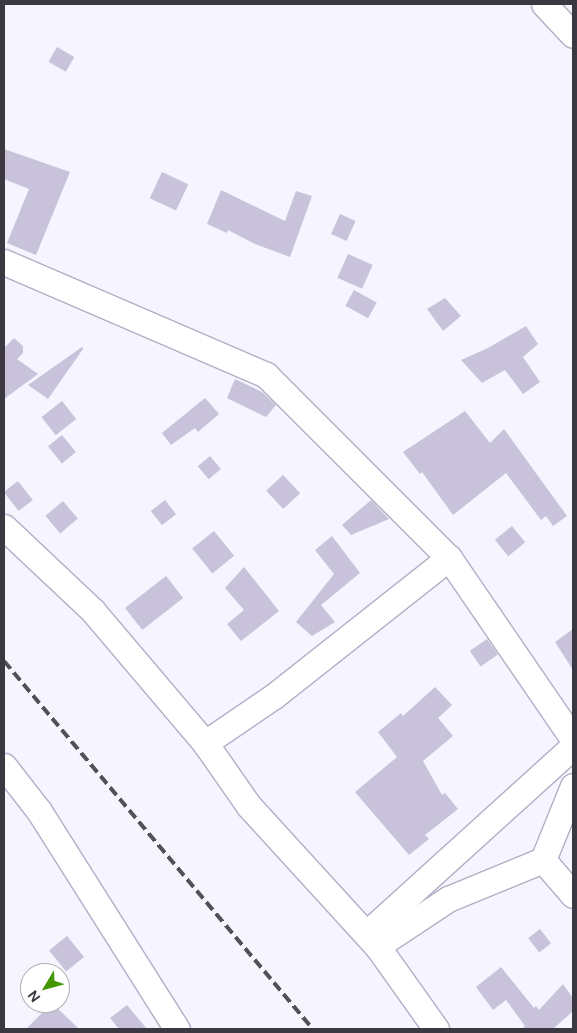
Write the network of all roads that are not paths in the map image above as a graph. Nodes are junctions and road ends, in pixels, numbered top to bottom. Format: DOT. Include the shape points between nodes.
graph roads {
  1 [pos="553,8"];
  2 [pos="573,36"];
  3 [pos="4,262"];
  4 [pos="4,527"];
  5 [pos="449,558"];
  6 [pos="573,739"];
  7 [pos="205,744"];
  8 [pos="573,746"];
  9 [pos="4,766"];
  10 [pos="573,786"];
  11 [pos="543,860"];
  12 [pos="573,895"];
  13 [pos="372,940"];
  14 [pos="177,1029"];
  15 [pos="436,1029"];
  1 -- 2 [label="street"];
  3 -- 5 [label="street" via="266,376"];
  4 -- 7 [label="street" via="94,612"];
  5 -- 6 [label="street"];
  5 -- 7 [label="street" via="274,696"];
  7 -- 13 [label="street" via="249,806"];
  8 -- 13 [label="street"];
  9 -- 14 [label="street" via="39,810"];
  10 -- 11 [label="street"];
  11 -- 12 [label="street"];
  11 -- 13 [label="street" via="448,899"];
  13 -- 15 [label="street"];
}
